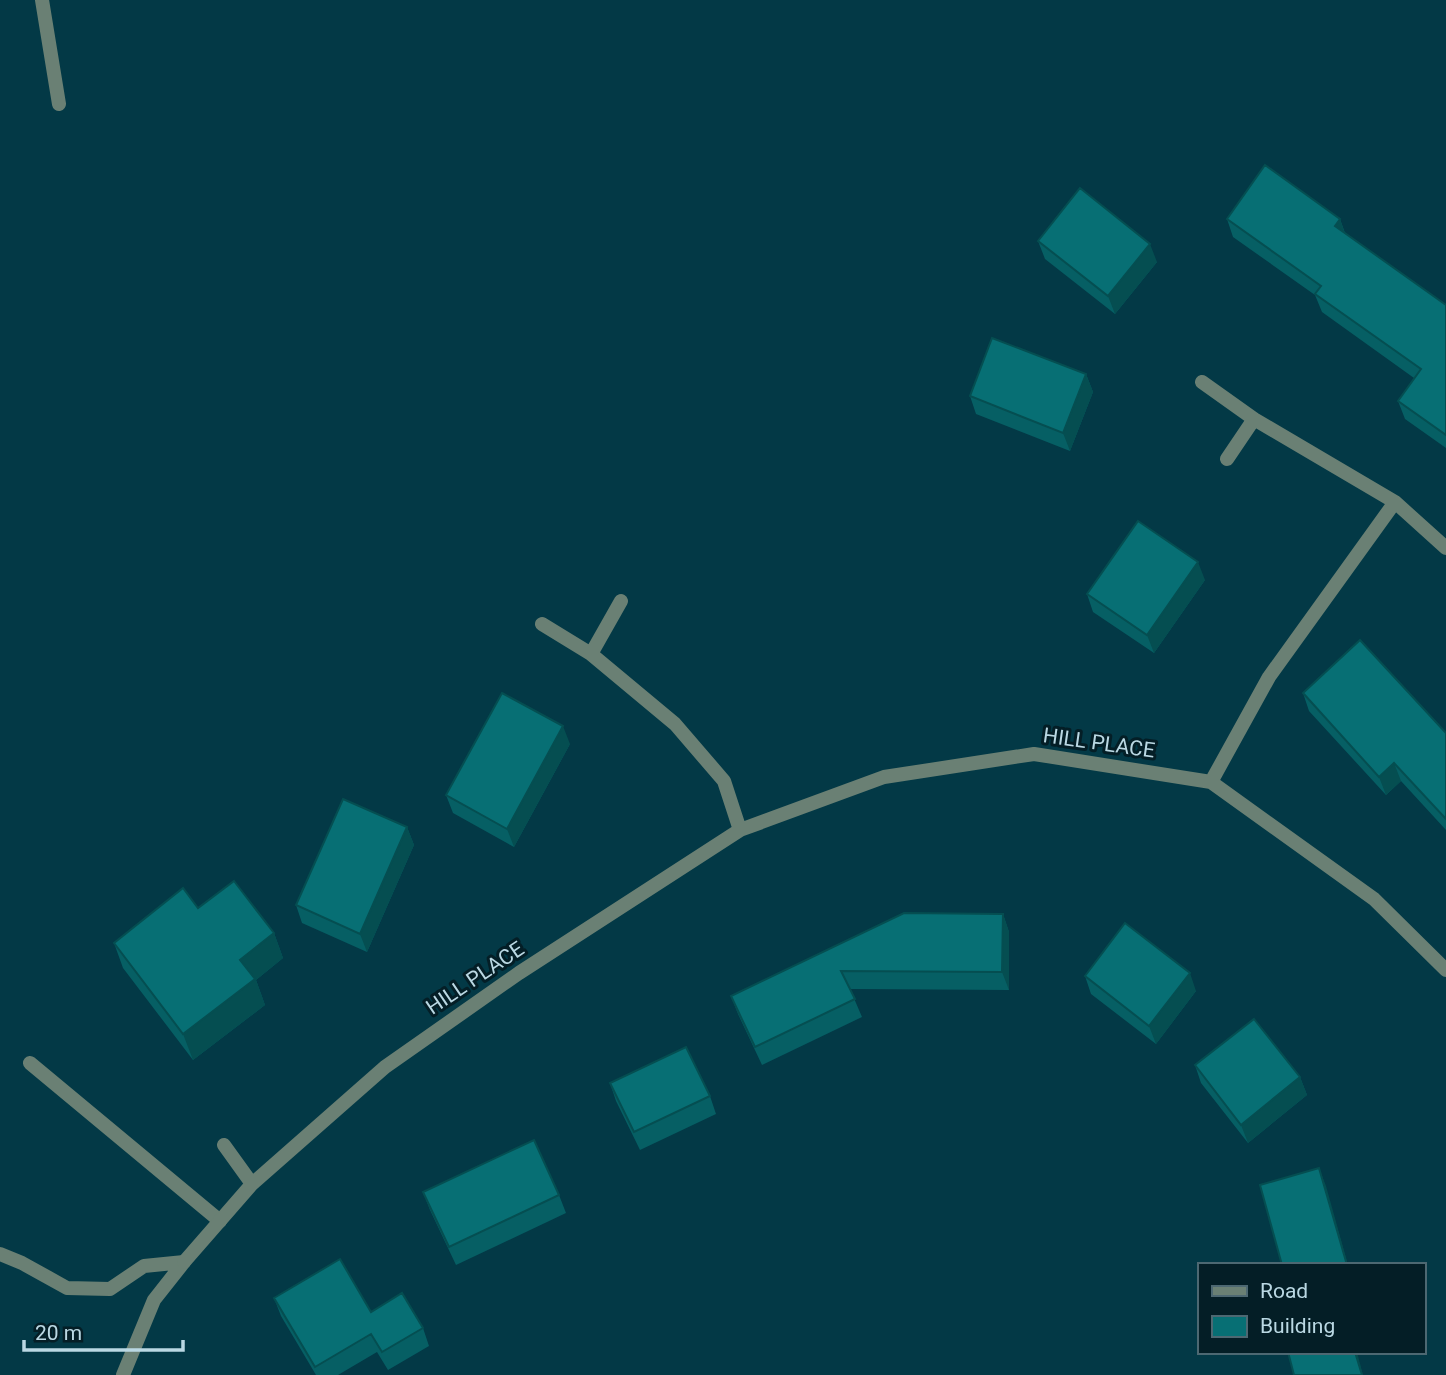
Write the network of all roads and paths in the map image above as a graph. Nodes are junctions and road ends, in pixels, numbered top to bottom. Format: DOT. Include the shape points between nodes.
graph roads {
  1 [pos="42,0"];
  2 [pos="59,104"];
  3 [pos="1202,382"];
  4 [pos="1254,419"];
  5 [pos="1227,459"];
  6 [pos="1395,502"];
  7 [pos="1446,548"];
  8 [pos="621,601"];
  9 [pos="542,624"];
  10 [pos="591,654"];
  11 [pos="1211,782"];
  12 [pos="740,830"];
  13 [pos="1446,970"];
  14 [pos="30,1063"];
  15 [pos="224,1145"];
  16 [pos="252,1184"];
  17 [pos="220,1221"];
  18 [pos="0,1254"];
  19 [pos="184,1262"];
  20 [pos="123,1375"];
  1 -- 2 [label="street"];
  3 -- 4 [label="street"];
  4 -- 5 [label="street"];
  4 -- 6 [label="street"];
  6 -- 7 [label="street"];
  6 -- 11 [label="street" via="1269,677"];
  8 -- 10 [label="street"];
  9 -- 10 [label="street"];
  10 -- 12 [label="street" via="675,724 724,781"];
  11 -- 12 [label="street, HILL PLACE" via="1034,754 884,777"];
  11 -- 13 [label="street, HILL PLACE" via="1374,899"];
  12 -- 16 [label="street, HILL PLACE" via="385,1066"];
  14 -- 17 [label="street"];
  15 -- 16 [label="street"];
  16 -- 17 [label="street, HILL PLACE"];
  17 -- 19 [label="street, HILL PLACE"];
  18 -- 19 [label="street" via="67,1289 110,1289 144,1266"];
  19 -- 20 [label="street, HILL PLACE" via="154,1300"];
}
